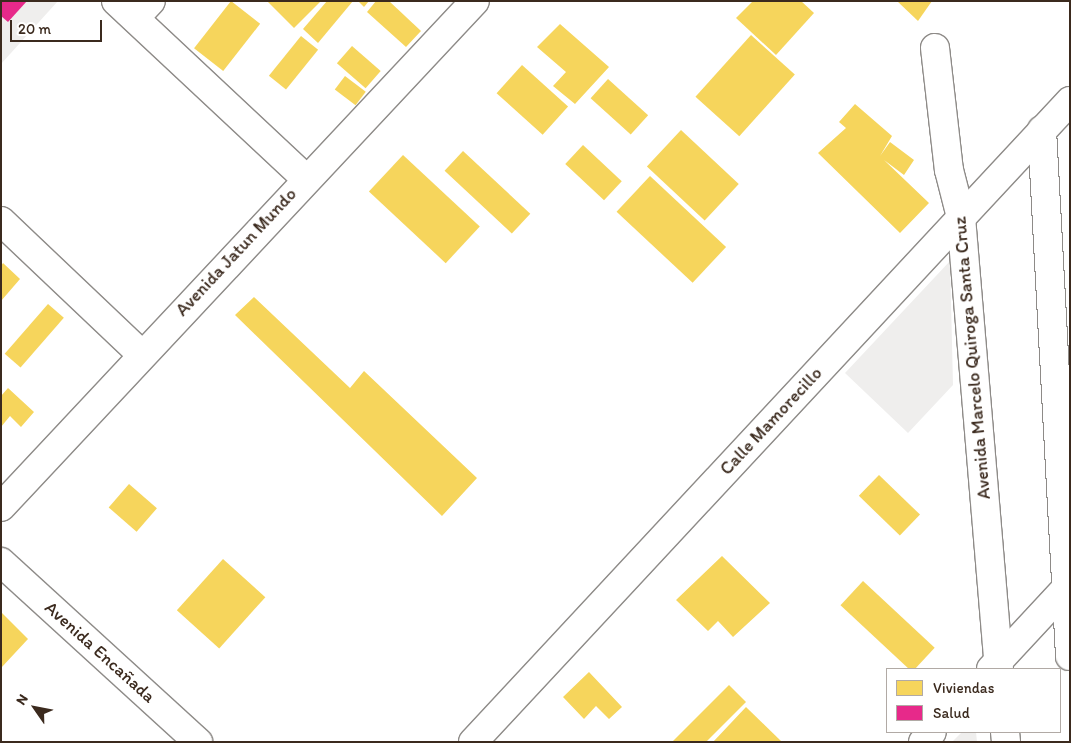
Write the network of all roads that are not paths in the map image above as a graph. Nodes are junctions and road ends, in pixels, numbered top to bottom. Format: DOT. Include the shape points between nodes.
graph roads {
  1 [pos="475,1"];
  2 [pos="134,7"];
  3 [pos="935,48"];
  4 [pos="1070,101"];
  5 [pos="1042,130"];
  6 [pos="306,179"];
  7 [pos="961,217"];
  8 [pos="1,221"];
  9 [pos="141,354"];
  10 [pos="1066,453"];
  11 [pos="1,507"];
  12 [pos="1,562"];
  13 [pos="1066,588"];
  14 [pos="1070,656"];
  15 [pos="996,667"];
  16 [pos="198,742"];
  17 [pos="473,742"];
  1 -- 6 [label="street, Avenida Jatun Mundo"];
  2 -- 6 [label="street"];
  3 -- 7 [label="street, Avenida Marcelo Quiroga Santa Cruz" via="949,170"];
  4 -- 5 [label="street, Calle Mamorecillo"];
  5 -- 7 [label="street, Calle Mamorecillo"];
  5 -- 10 [label="street"];
  6 -- 9 [label="street, Avenida Jatun Mundo"];
  7 -- 15 [label="street, Avenida Marcelo Quiroga Santa Cruz"];
  7 -- 17 [label="street, Calle Mamorecillo"];
  8 -- 9 [label="street"];
  9 -- 11 [label="street, Avenida Jatun Mundo"];
  10 -- 13 [label="street"];
  12 -- 16 [label="street, Avenida Encañada"];
  13 -- 14 [label="street"];
  13 -- 15 [label="street"];
}
